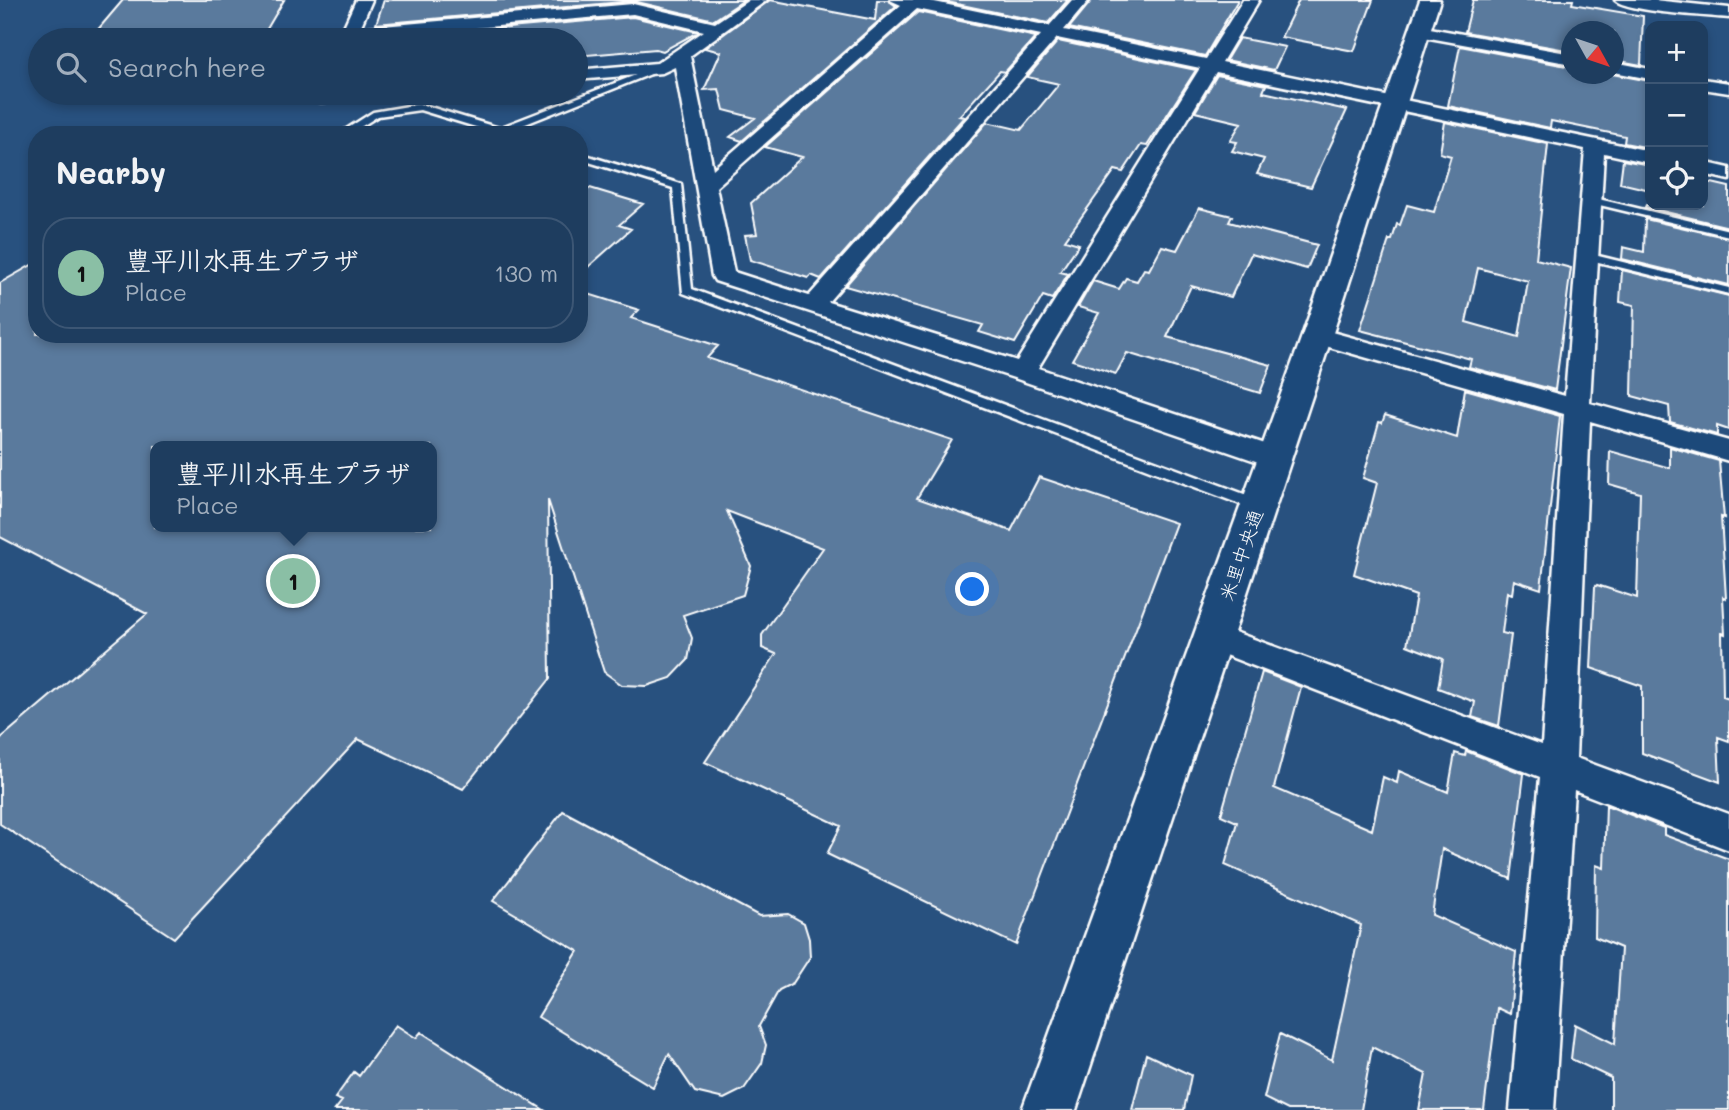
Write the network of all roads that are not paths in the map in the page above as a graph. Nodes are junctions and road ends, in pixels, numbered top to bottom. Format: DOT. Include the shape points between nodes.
graph roads {
  1 [pos="364,0"];
  2 [pos="759,0"];
  3 [pos="1081,0"];
  4 [pos="1251,0"];
  5 [pos="1622,0"];
  6 [pos="909,1"];
  7 [pos="1671,4"];
  8 [pos="1729,13"];
  9 [pos="1424,15"];
  10 [pos="352,28"];
  11 [pos="440,28"];
  12 [pos="717,29"];
  13 [pos="1051,32"];
  14 [pos="1561,56"];
  15 [pos="671,61"];
  16 [pos="1209,65"];
  17 [pos="1624,69"];
  18 [pos="588,73"];
  19 [pos="1645,73"];
  20 [pos="1708,84"];
  21 [pos="1729,88"];
  22 [pos="588,95"];
  23 [pos="1396,103"];
  24 [pos="564,105"];
  25 [pos="356,126"];
  26 [pos="484,126"];
  27 [pos="512,126"];
  28 [pos="1595,146"];
  29 [pos="1645,157"];
  30 [pos="588,159"];
  31 [pos="1708,170"];
  32 [pos="1729,174"];
  33 [pos="707,184"];
  34 [pos="1590,200"];
  35 [pos="1729,233"];
  36 [pos="1586,256"];
  37 [pos="1729,291"];
  38 [pos="813,305"];
  39 [pos="1317,336"];
  40 [pos="1023,372"];
  41 [pos="1577,409"];
  42 [pos="1729,451"];
  43 [pos="1273,457"];
  44 [pos="1258,505"];
  45 [pos="1213,637"];
  46 [pos="1558,767"];
  47 [pos="1729,832"];
  48 [pos="1049,1110"];
  49 [pos="1532,1110"];
  1 -- 10 [label="street"];
  2 -- 12 [label="street"];
  3 -- 13 [label="street"];
  4 -- 16 [label="street"];
  5 -- 7 [label="street"];
  6 -- 13 [label="street"];
  6 -- 33 [label="street"];
  7 -- 8 [label="street"];
  9 -- 14 [label="street"];
  9 -- 23 [label="street, 米里中央通"];
  11 -- 12 [label="street" via="633,9"];
  12 -- 15 [label="street"];
  13 -- 16 [label="street"];
  13 -- 38 [label="street"];
  15 -- 18 [label="street"];
  15 -- 22 [label="lane"];
  15 -- 33 [label="street"];
  16 -- 23 [label="street"];
  16 -- 40 [label="street"];
  17 -- 19 [label="street"];
  20 -- 21 [label="street"];
  23 -- 28 [label="street"];
  23 -- 39 [label="street, 米里中央通"];
  24 -- 27 [label="lane"];
  25 -- 26 [label="lane" via="376,114 421,107"];
  28 -- 29 [label="street"];
  28 -- 34 [label="street"];
  30 -- 44 [label="lane" via="678,186 687,291"];
  31 -- 32 [label="street"];
  33 -- 38 [label="street" via="723,276"];
  34 -- 35 [label="lane"];
  34 -- 36 [label="street"];
  36 -- 37 [label="lane"];
  36 -- 41 [label="street"];
  38 -- 40 [label="street"];
  39 -- 41 [label="street"];
  39 -- 43 [label="street, 米里中央通"];
  40 -- 43 [label="street"];
  41 -- 42 [label="street"];
  41 -- 46 [label="street"];
  43 -- 44 [label="street, 米里中央通"];
  44 -- 45 [label="street, 米里中央通"];
  45 -- 46 [label="street"];
  45 -- 48 [label="street, 米里中央通"];
  46 -- 47 [label="street"];
  46 -- 49 [label="street"];
}
